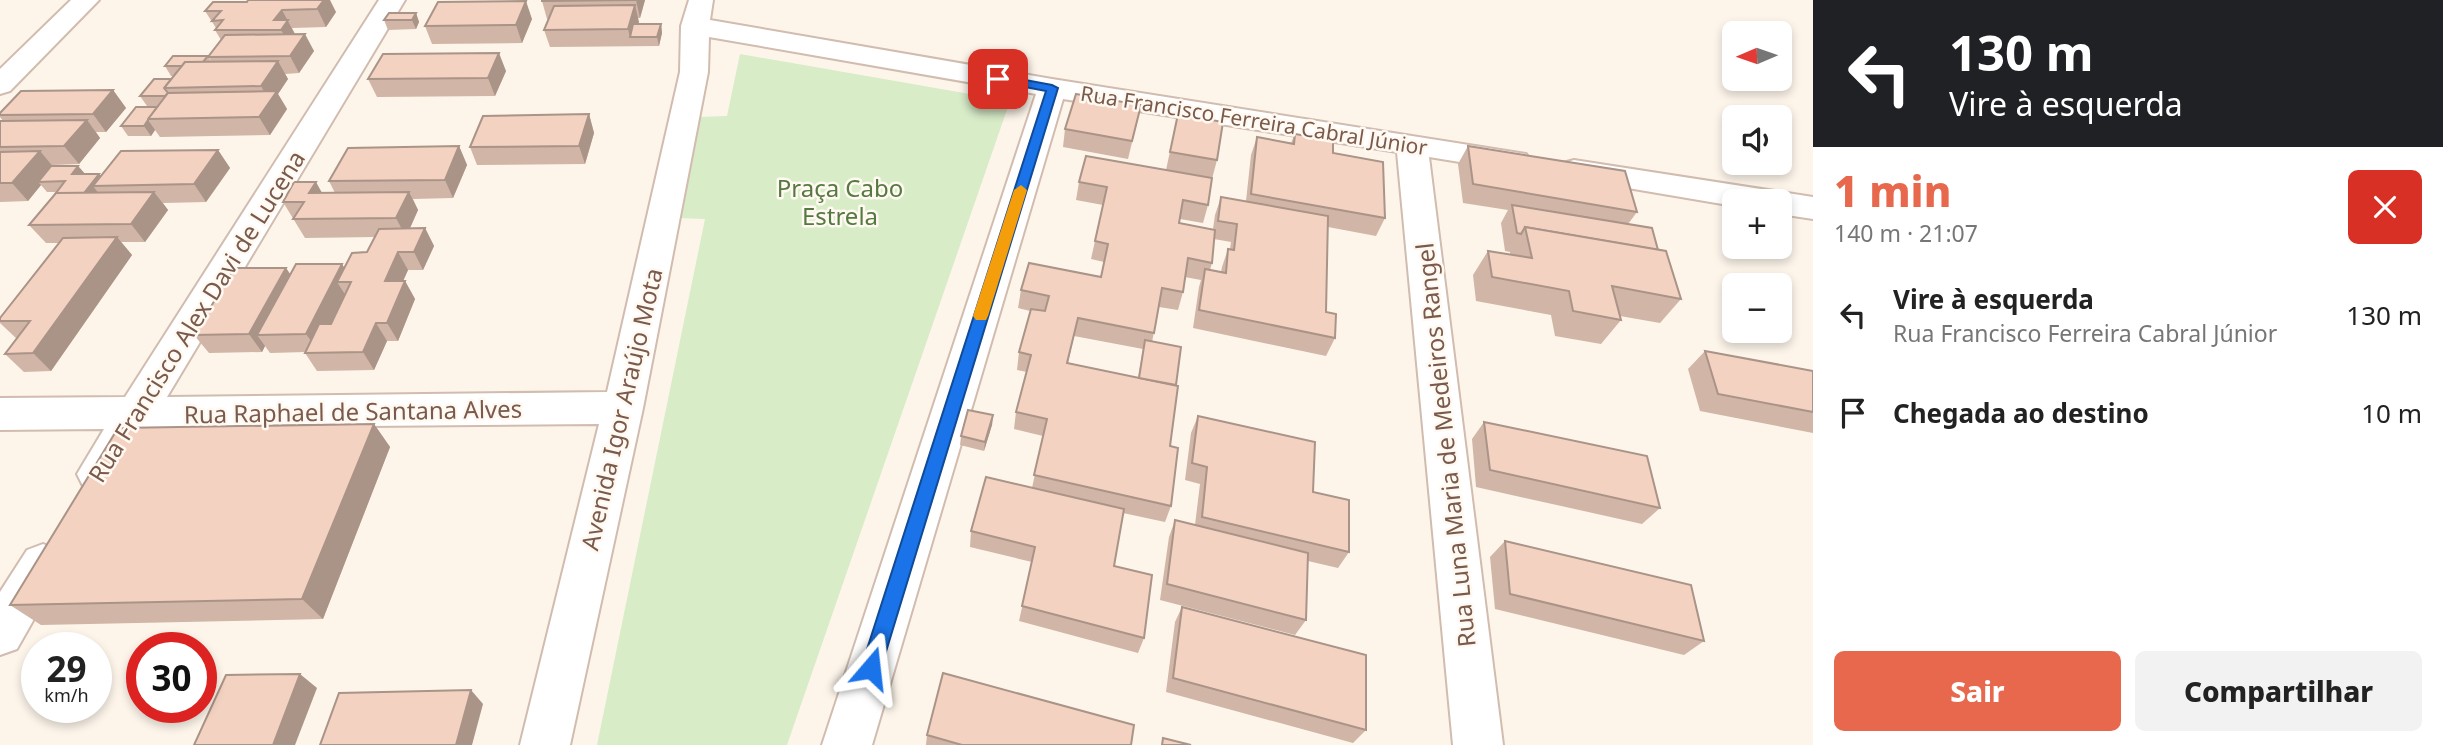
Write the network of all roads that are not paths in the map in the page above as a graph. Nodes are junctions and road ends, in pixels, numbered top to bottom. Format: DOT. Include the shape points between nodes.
graph roads {
  1 [pos="86,0"];
  2 [pos="392,0"];
  3 [pos="698,13"];
  4 [pos="728,20"];
  5 [pos="694,72"];
  6 [pos="0,85"];
  7 [pos="1052,88"];
  8 [pos="1412,145"];
  9 [pos="1722,193"];
  10 [pos="1792,204"];
  11 [pos="1813,208"];
  12 [pos="622,408"];
  13 [pos="0,414"];
  14 [pos="135,414"];
  15 [pos="78,506"];
  16 [pos="57,541"];
  17 [pos="0,633"];
  18 [pos="545,745"];
  19 [pos="847,745"];
  20 [pos="1478,745"];
  1 -- 6 [label="street"];
  2 -- 14 [label="street, Rua Francisco Alex Davi de Lucena"];
  3 -- 4 [label="street, Rua Francisco Ferreira Cabral Júnior"];
  3 -- 5 [label="street, Avenida Igor Araújo Mota"];
  4 -- 5 [label="street, Avenida Igor Araújo Mota"];
  4 -- 7 [label="street, Rua Francisco Ferreira Cabral Júnior"];
  5 -- 12 [label="street, Avenida Igor Araújo Mota"];
  7 -- 8 [label="street, Rua Francisco Ferreira Cabral Júnior"];
  7 -- 19 [label="street"];
  8 -- 9 [label="street, Rua Francisco Ferreira Cabral Júnior"];
  8 -- 20 [label="street, Rua Luna Maria de Medeiros Rangel"];
  10 -- 11 [label="street"];
  12 -- 14 [label="street, Rua Raphael de Santana Alves"];
  12 -- 18 [label="street, Avenida Igor Araújo Mota"];
  13 -- 14 [label="street, Rua Raphael de Santana Alves"];
  14 -- 15 [label="street, Rua Francisco Alex Davi de Lucena"];
  16 -- 17 [label="street"];
}
